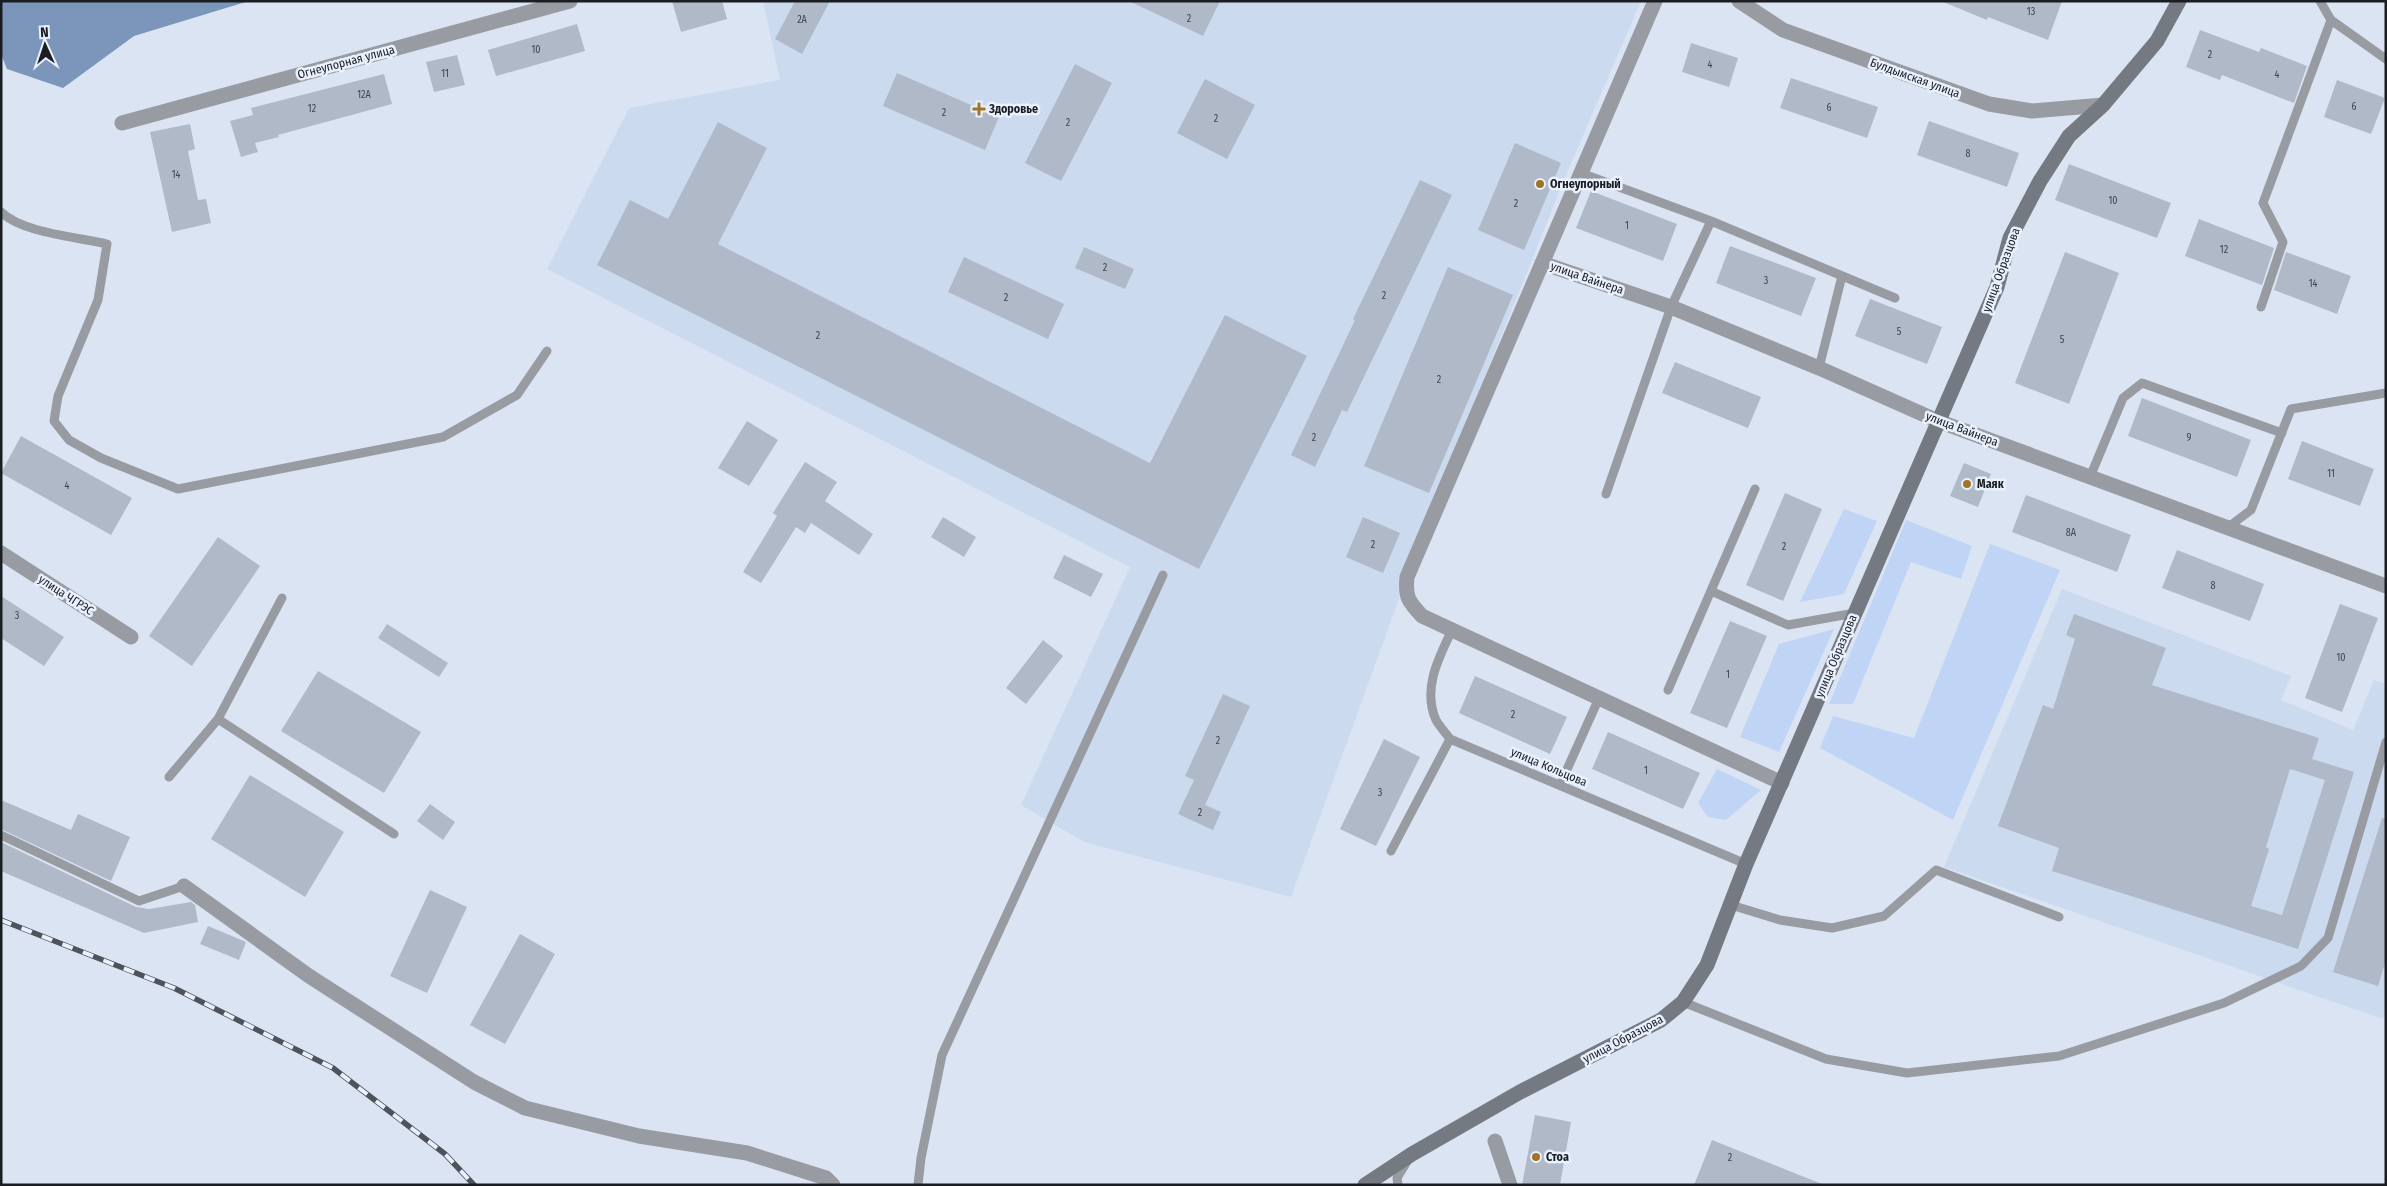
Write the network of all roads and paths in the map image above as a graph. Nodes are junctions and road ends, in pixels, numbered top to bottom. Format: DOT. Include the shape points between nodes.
graph roads {
  1 [pos="570,1"];
  2 [pos="1655,1"];
  3 [pos="1739,1"];
  4 [pos="2179,1"];
  5 [pos="2320,1"];
  6 [pos="2331,20"];
  7 [pos="2386,59"];
  8 [pos="2103,105"];
  9 [pos="122,123"];
  10 [pos="1581,173"];
  11 [pos="1,212"];
  12 [pos="1711,222"];
  13 [pos="1542,263"];
  14 [pos="1842,276"];
  15 [pos="1896,298"];
  16 [pos="1671,307"];
  17 [pos="2261,307"];
  18 [pos="547,351"];
  19 [pos="1819,368"];
  20 [pos="2386,394"];
  21 [pos="1938,421"];
  22 [pos="2282,433"];
  23 [pos="2090,477"];
  24 [pos="1754,489"];
  25 [pos="1606,494"];
  26 [pos="2227,528"];
  27 [pos="1,554"];
  28 [pos="1163,575"];
  29 [pos="2386,586"];
  30 [pos="1711,590"];
  31 [pos="282,598"];
  32 [pos="1854,613"];
  33 [pos="1452,630"];
  34 [pos="131,637"];
  35 [pos="1668,690"];
  36 [pos="1599,698"];
  37 [pos="218,719"];
  38 [pos="1450,739"];
  39 [pos="2386,742"];
  40 [pos="169,777"];
  41 [pos="1782,783"];
  42 [pos="1560,785"];
  43 [pos="394,834"];
  44 [pos="1,835"];
  45 [pos="1392,851"];
  46 [pos="1746,864"];
  47 [pos="184,886"];
  48 [pos="1731,905"];
  49 [pos="2059,917"];
  50 [pos="1683,1002"];
  51 [pos="1495,1141"];
  52 [pos="1412,1154"];
  53 [pos="833,1185"];
  54 [pos="918,1185"];
  55 [pos="1365,1185"];
  56 [pos="1398,1185"];
  57 [pos="1510,1185"];
  1 -- 9 [label="street, Огнеупорная улица"];
  2 -- 10 [label="street"];
  3 -- 8 [label="street, Булдымская улица" via="1783,30 1989,104 2032,111"];
  4 -- 8 [label="main road, улица Образцова" via="2157,41"];
  5 -- 6 [label="lane"];
  6 -- 7 [label="lane"];
  6 -- 17 [label="lane" via="2263,203 2283,242"];
  8 -- 21 [label="main road, улица Образцова" via="2069,136 2035,189 2010,238 1997,288"];
  10 -- 12 [label="lane"];
  10 -- 13 [label="street"];
  11 -- 18 [label="lane" via="31,228 107,244 98,300 58,396 54,421 68,440 101,458 178,489 443,437 517,395"];
  12 -- 14 [label="lane"];
  12 -- 16 [label="lane"];
  13 -- 16 [label="street, улица Вайнера"];
  13 -- 33 [label="street" via="1407,577 1406,593 1411,604 1422,616"];
  14 -- 15 [label="lane"];
  14 -- 19 [label="lane"];
  16 -- 19 [label="street, улица Вайнера"];
  16 -- 25 [label="lane"];
  19 -- 21 [label="street, улица Вайнера"];
  20 -- 22 [label="lane" via="2291,409"];
  21 -- 23 [label="street, улица Вайнера"];
  21 -- 32 [label="main road, улица Образцова"];
  22 -- 23 [label="lane" via="2142,383 2123,398"];
  22 -- 26 [label="lane" via="2251,510"];
  23 -- 26 [label="street, улица Вайнера"];
  24 -- 30 [label="lane"];
  26 -- 29 [label="street, улица Вайнера"];
  27 -- 34 [label="street, улица ЧГРЭС"];
  28 -- 54 [label="lane" via="942,1055"];
  30 -- 32 [label="lane" via="1788,625"];
  30 -- 35 [label="lane"];
  31 -- 37 [label="lane"];
  32 -- 41 [label="main road, улица Образцова"];
  33 -- 36 [label="street"];
  33 -- 38 [label="lane" via="1435,665 1431,691 1436,719"];
  36 -- 41 [label="street"];
  36 -- 42 [label="lane"];
  37 -- 40 [label="lane"];
  37 -- 43 [label="lane"];
  38 -- 42 [label="lane, улица Кольцова"];
  38 -- 45 [label="lane"];
  39 -- 50 [label="lane" via="2328,938 2301,966 2224,1003 2058,1056 1907,1073 1826,1059"];
  41 -- 46 [label="main road, улица Образцова"];
  42 -- 46 [label="lane, улица Кольцова"];
  44 -- 47 [label="lane" via="139,900"];
  46 -- 48 [label="main road, улица Образцова"];
  47 -- 53 [label="street" via="310,976 474,1082 525,1108 639,1136 747,1154 826,1178"];
  48 -- 49 [label="lane" via="1780,920 1832,928 1884,916 1936,870"];
  48 -- 50 [label="main road, улица Образцова" via="1707,965"];
  50 -- 52 [label="main road, улица Образцова" via="1661,1020 1520,1092"];
  51 -- 57 [label="street"];
  52 -- 55 [label="main road, улица Образцова"];
  52 -- 56 [label="lane" via="1397,1178"];
}
